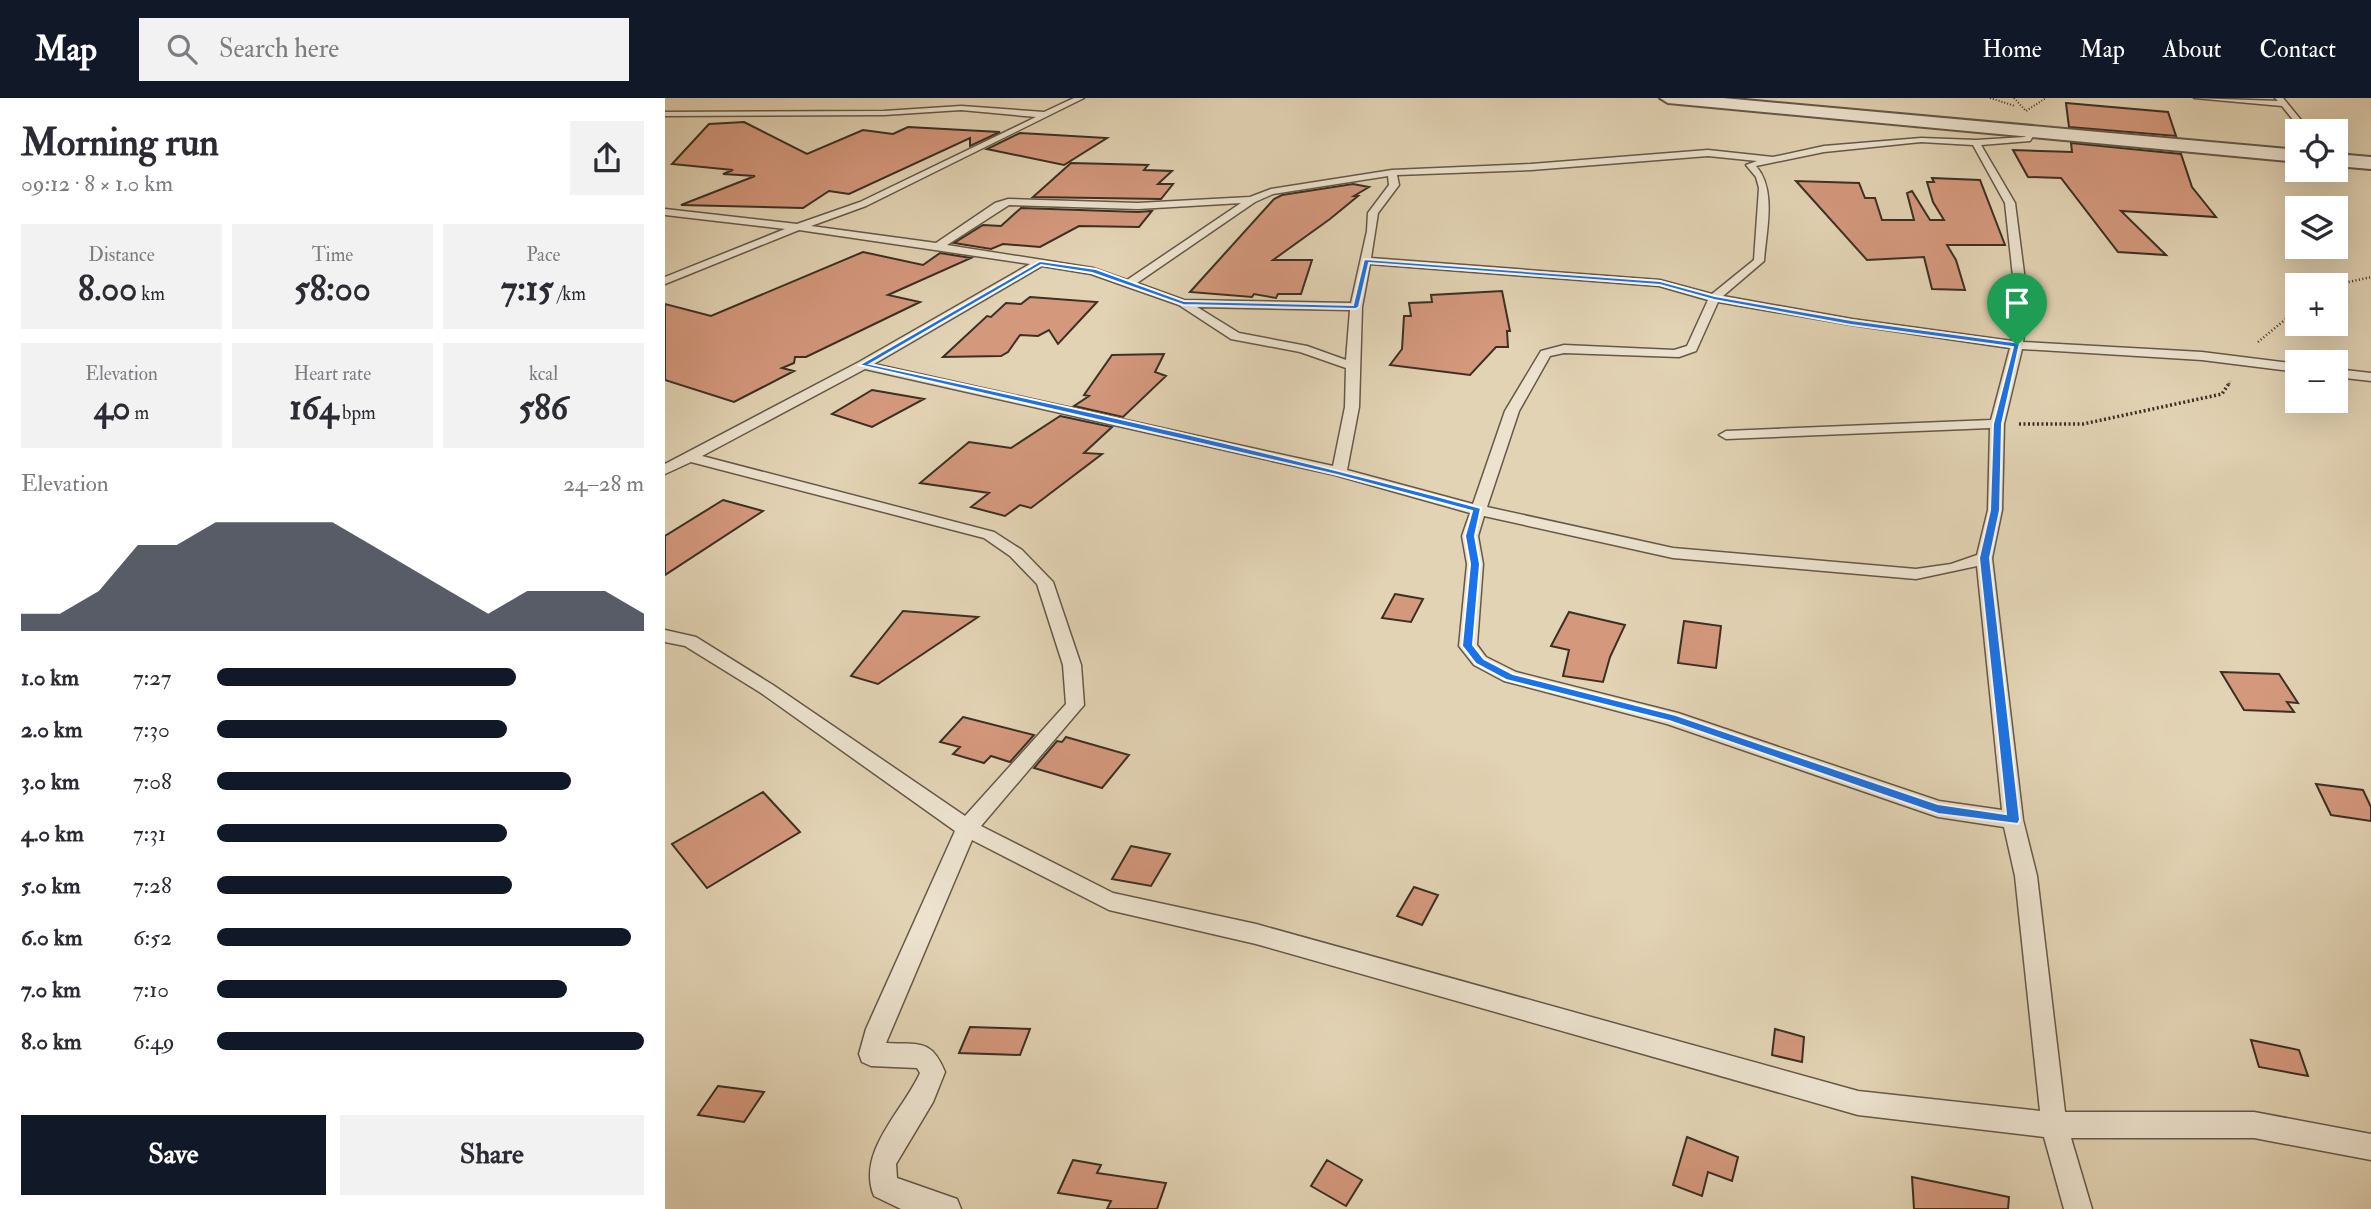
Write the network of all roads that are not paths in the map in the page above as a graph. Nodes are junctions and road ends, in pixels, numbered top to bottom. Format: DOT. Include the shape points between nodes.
graph roads {
  1 [pos="1080,98"];
  2 [pos="1668,98"];
  3 [pos="2198,98"];
  4 [pos="2280,101"];
  5 [pos="665,114"];
  6 [pos="1047,115"];
  7 [pos="2296,119"];
  8 [pos="2034,132"];
  9 [pos="1976,143"];
  10 [pos="2285,155"];
  11 [pos="1773,160"];
  12 [pos="2348,161"];
  13 [pos="2371,163"];
  14 [pos="1392,173"];
  15 [pos="1252,200"];
  16 [pos="665,212"];
  17 [pos="862,219"];
  18 [pos="795,228"];
  19 [pos="937,247"];
  20 [pos="1366,261"];
  21 [pos="1040,263"];
  22 [pos="665,281"];
  23 [pos="1131,282"];
  24 [pos="1714,298"];
  25 [pos="1183,303"];
  26 [pos="1356,307"];
  27 [pos="2017,345"];
  28 [pos="863,365"];
  29 [pos="1352,366"];
  30 [pos="2285,366"];
  31 [pos="2348,374"];
  32 [pos="2371,377"];
  33 [pos="1997,424"];
  34 [pos="1726,435"];
  35 [pos="689,457"];
  36 [pos="665,470"];
  37 [pos="1339,472"];
  38 [pos="1477,510"];
  39 [pos="1985,558"];
  40 [pos="665,636"];
  41 [pos="2013,820"];
  42 [pos="967,828"];
  43 [pos="2055,1125"];
  44 [pos="2371,1147"];
  45 [pos="947,1209"];
  46 [pos="2078,1209"];
  1 -- 6 [label="lane"];
  2 -- 8 [label="street"];
  3 -- 4 [label="lane"];
  4 -- 7 [label="lane"];
  5 -- 6 [label="lane" via="961,108"];
  6 -- 17 [label="lane"];
  8 -- 9 [label="lane" via="2027,139"];
  8 -- 10 [label="street"];
  9 -- 11 [label="lane" via="1921,140 1824,149"];
  9 -- 27 [label="lane" via="2010,203 2022,304"];
  11 -- 14 [label="lane" via="1708,153"];
  11 -- 24 [label="lane" via="1750,165 1764,188 1759,261"];
  12 -- 13 [label="street"];
  14 -- 15 [label="lane" via="1283,190"];
  14 -- 20 [label="lane" via="1394,185 1373,213"];
  15 -- 19 [label="lane" via="1138,206 1009,202"];
  15 -- 23 [label="lane"];
  16 -- 18 [label="lane"];
  17 -- 18 [label="lane"];
  17 -- 18 [label="lane"];
  17 -- 19 [label="lane"];
  18 -- 22 [label="lane"];
  19 -- 21 [label="lane"];
  20 -- 24 [label="lane" via="1660,283"];
  20 -- 26 [label="lane"];
  21 -- 23 [label="lane"];
  21 -- 28 [label="lane"];
  23 -- 25 [label="lane"];
  24 -- 27 [label="lane" via="1851,323"];
  24 -- 38 [label="lane" via="1692,348 1675,354 1565,349 1545,354 1512,411"];
  25 -- 26 [label="lane"];
  25 -- 29 [label="lane" via="1235,336 1303,349"];
  26 -- 29 [label="lane"];
  27 -- 30 [label="lane"];
  27 -- 33 [label="lane"];
  28 -- 35 [label="lane"];
  28 -- 37 [label="lane"];
  29 -- 37 [label="lane" via="1352,407"];
  31 -- 32 [label="lane"];
  33 -- 34 [label="lane"];
  33 -- 39 [label="lane" via="1995,510"];
  35 -- 36 [label="lane"];
  35 -- 42 [label="lane" via="989,535 1045,582 1073,666 1075,705"];
  37 -- 38 [label="lane"];
  38 -- 39 [label="lane" via="1674,554 1916,574"];
  38 -- 41 [label="lane" via="1470,536 1475,564 1468,646 1480,662 1510,677 1671,718 1938,809"];
  39 -- 41 [label="lane"];
  40 -- 42 [label="lane" via="690,641 767,689"];
  41 -- 43 [label="lane" via="2030,902"];
  42 -- 43 [label="lane" via="1109,901 1256,934 1858,1103"];
  42 -- 45 [label="lane" via="878,1028 871,1054 924,1058 933,1072 883,1162 884,1186"];
  43 -- 44 [label="lane" via="2254,1125"];
  43 -- 46 [label="lane"];
}
